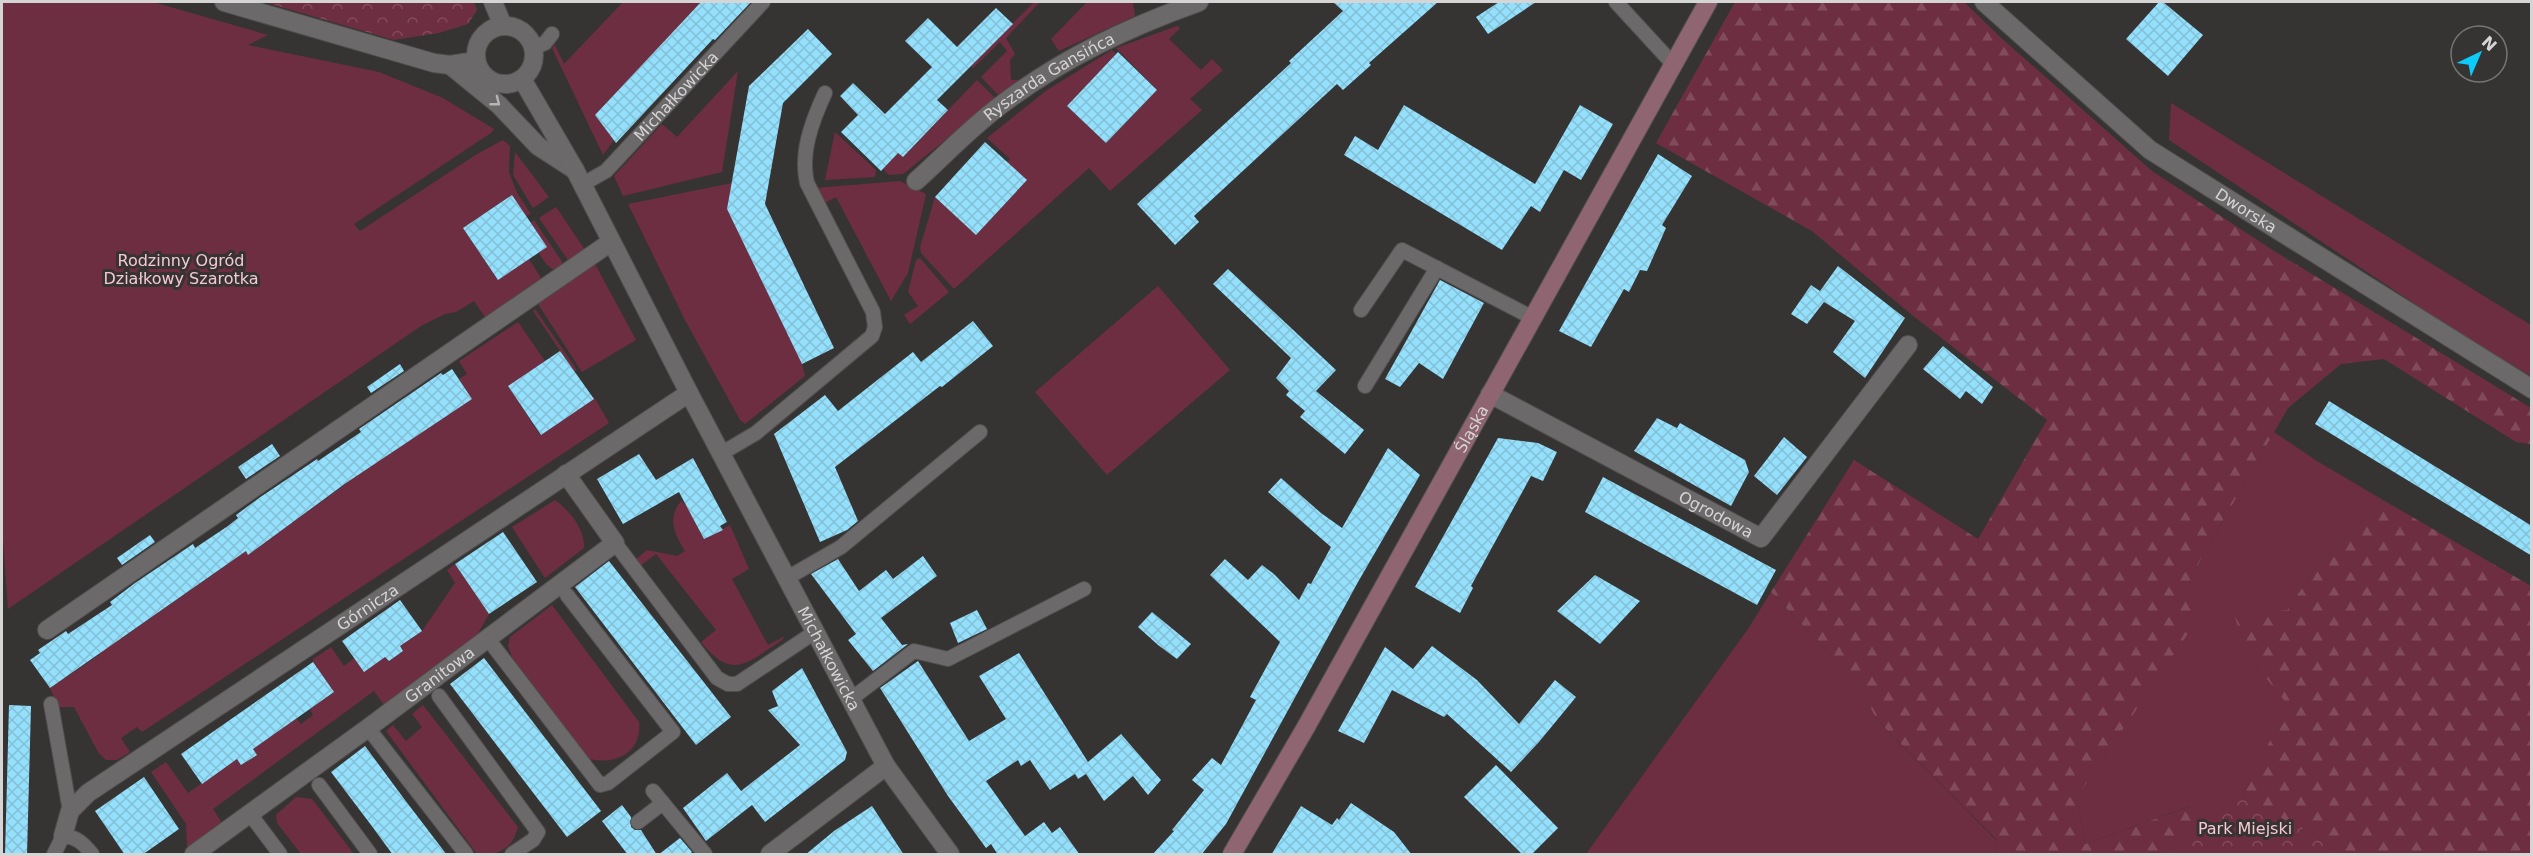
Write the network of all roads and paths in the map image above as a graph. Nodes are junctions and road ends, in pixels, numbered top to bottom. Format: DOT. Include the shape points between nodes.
graph roads {
  1 [pos="224,2"];
  2 [pos="493,2"];
  3 [pos="764,2"];
  4 [pos="1199,2"];
  5 [pos="1616,2"];
  6 [pos="1708,2"];
  7 [pos="1984,2"];
  8 [pos="503,26"];
  9 [pos="552,34"];
  10 [pos="533,48"];
  11 [pos="476,61"];
  12 [pos="1673,64"];
  13 [pos="450,65"];
  14 [pos="522,79"];
  15 [pos="825,93"];
  16 [pos="579,177"];
  17 [pos="916,181"];
  18 [pos="611,242"];
  19 [pos="1437,268"];
  20 [pos="1361,310"];
  21 [pos="1533,318"];
  22 [pos="1908,345"];
  23 [pos="1365,386"];
  24 [pos="2532,389"];
  25 [pos="689,393"];
  26 [pos="1490,394"];
  27 [pos="980,432"];
  28 [pos="722,453"];
  29 [pos="566,474"];
  30 [pos="615,543"];
  31 [pos="787,578"];
  32 [pos="1084,589"];
  33 [pos="567,595"];
  34 [pos="47,630"];
  35 [pos="815,632"];
  36 [pos="488,639"];
  37 [pos="439,696"];
  38 [pos="850,699"];
  39 [pos="51,704"];
  40 [pos="368,728"];
  41 [pos="886,766"];
  42 [pos="320,785"];
  43 [pos="653,791"];
  44 [pos="663,803"];
  45 [pos="70,812"];
  46 [pos="250,814"];
  47 [pos="638,822"];
  48 [pos="63,836"];
  49 [pos="54,855"];
  50 [pos="92,855"];
  51 [pos="194,855"];
  52 [pos="280,855"];
  53 [pos="370,855"];
  54 [pos="466,855"];
  55 [pos="512,855"];
  56 [pos="705,855"];
  57 [pos="770,855"];
  58 [pos="950,855"];
  59 [pos="1232,855"];
  1 -- 13 [label="street"];
  2 -- 8 [label="street"];
  3 -- 16 [label="lane, Michałkowicka" via="606,171"];
  4 -- 17 [label="street, Ryszarda Gansińca" via="1107,38 1062,64 1004,103"];
  5 -- 12 [label="lane"];
  6 -- 12 [label="main road, Śląska"];
  7 -- 24 [label="street, Dworska" via="2150,150"];
  8 -- 10 [label="street" via="523,32"];
  8 -- 11 [label="street" via="493,28 479,41"];
  9 -- 10 [label="lane" via="545,43"];
  10 -- 14 [label="street" via="531,69"];
  11 -- 13 [label="street"];
  11 -- 14 [label="street" via="487,78 496,83"];
  12 -- 21 [label="main road, Śląska"];
  13 -- 16 [label="street, one-way" via="499,105 538,146"];
  14 -- 16 [label="street, Michałkowicka"];
  15 -- 28 [label="lane" via="815,114 804,171 873,312 875,327 872,336 756,433"];
  16 -- 18 [label="street, Michałkowicka"];
  18 -- 25 [label="street, Michałkowicka"];
  18 -- 34 [label="street"];
  19 -- 20 [label="lane" via="1402,250"];
  19 -- 21 [label="lane"];
  19 -- 23 [label="lane"];
  21 -- 26 [label="main road, Śląska"];
  22 -- 26 [label="street, Ogrodowa" via="1761,538"];
  25 -- 28 [label="street, Michałkowicka"];
  25 -- 29 [label="street, Górnicza"];
  26 -- 59 [label="main road, Śląska"];
  27 -- 31 [label="lane" via="841,548"];
  28 -- 31 [label="street, Michałkowicka"];
  29 -- 30 [label="street"];
  29 -- 45 [label="street, Górnicza" via="88,793"];
  30 -- 35 [label="lane" via="717,678 728,684 737,684"];
  30 -- 36 [label="street, Granitowa"];
  31 -- 35 [label="street, Michałkowicka"];
  32 -- 38 [label="lane" via="948,659 914,651"];
  33 -- 36 [label="lane" via="673,732 608,783 600,784"];
  35 -- 38 [label="street, Michałkowicka"];
  36 -- 40 [label="street, Granitowa"];
  37 -- 55 [label="lane" via="538,832"];
  38 -- 41 [label="street, Michałkowicka"];
  39 -- 45 [label="lane"];
  40 -- 46 [label="street, Granitowa"];
  40 -- 54 [label="lane"];
  41 -- 57 [label="street"];
  41 -- 58 [label="street, Michałkowicka"];
  42 -- 53 [label="lane"];
  43 -- 44 [label="lane"];
  44 -- 47 [label="lane"];
  44 -- 56 [label="lane"];
  45 -- 48 [label="street, Górnicza"];
  46 -- 51 [label="street, Granitowa"];
  46 -- 52 [label="lane"];
  48 -- 49 [label="lane"];
  48 -- 50 [label="lane" via="75,837"];
}
